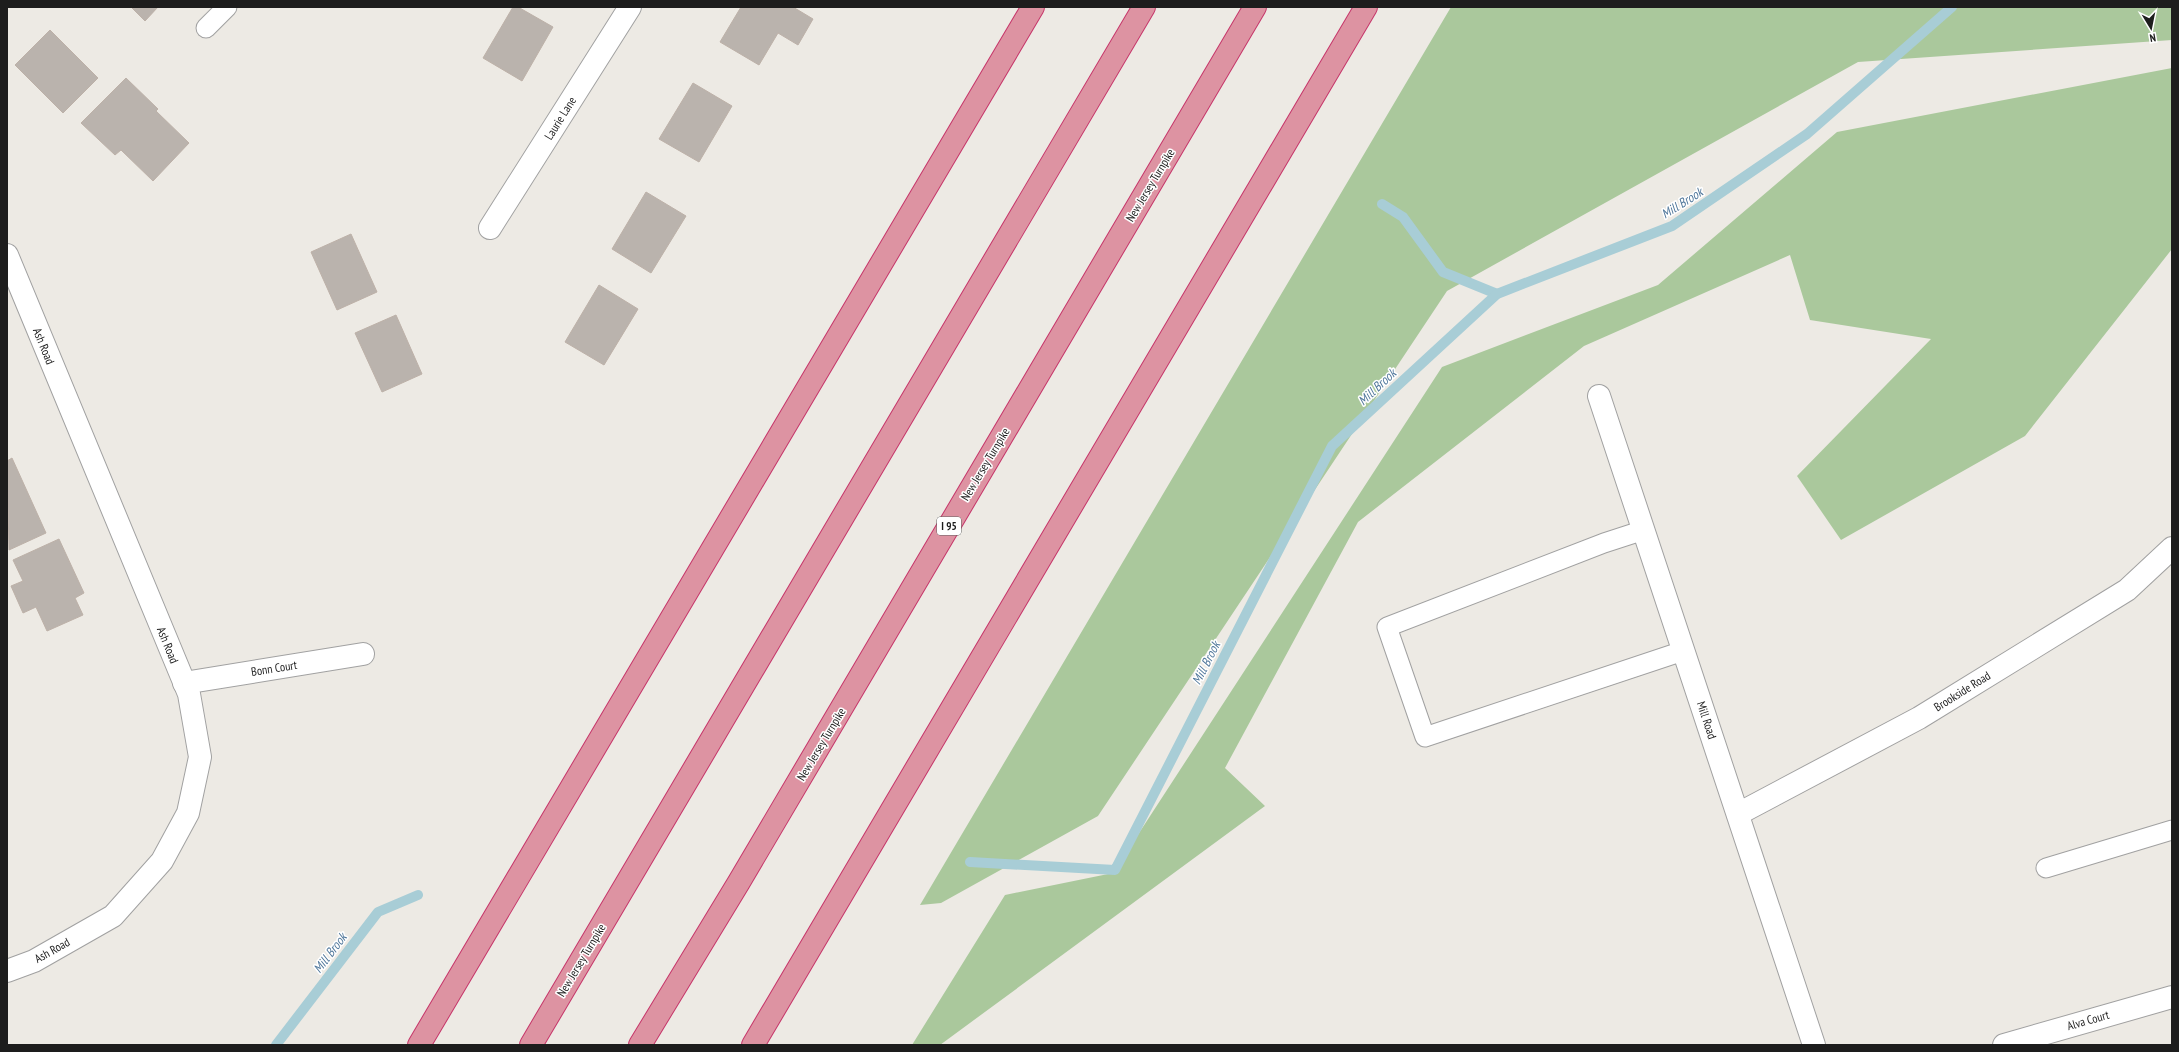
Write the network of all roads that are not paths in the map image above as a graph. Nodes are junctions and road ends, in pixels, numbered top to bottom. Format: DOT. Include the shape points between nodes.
graph roads {
  1 [pos="227,7"];
  2 [pos="630,7"];
  3 [pos="1033,7"];
  4 [pos="1144,7"];
  5 [pos="1255,7"];
  6 [pos="1366,7"];
  7 [pos="206,28"];
  8 [pos="490,228"];
  9 [pos="7,255"];
  10 [pos="1599,396"];
  11 [pos="1644,530"];
  12 [pos="2172,548"];
  13 [pos="1684,651"];
  14 [pos="363,654"];
  15 [pos="184,683"];
  16 [pos="1738,814"];
  17 [pos="2172,830"];
  18 [pos="2046,868"];
  19 [pos="7,971"];
  20 [pos="2172,997"];
  21 [pos="2047,1039"];
  22 [pos="419,1045"];
  23 [pos="531,1045"];
  24 [pos="640,1045"];
  25 [pos="753,1045"];
  26 [pos="1814,1045"];
  27 [pos="2004,1045"];
  1 -- 7 [label="lane"];
  2 -- 8 [label="street, Laurie Lane"];
  3 -- 22 [label="highway"];
  4 -- 23 [label="highway, New Jersey Turnpike"];
  5 -- 24 [label="highway, New Jersey Turnpike / I 95" via="747,869"];
  6 -- 25 [label="highway"];
  9 -- 15 [label="street, Ash Road"];
  10 -- 11 [label="street, Mill Road"];
  11 -- 13 [label="street, Mill Road"];
  11 -- 13 [label="lane" via="1387,627 1426,737"];
  12 -- 16 [label="street, Brookside Road" via="2127,590 1919,718"];
  13 -- 16 [label="street, Mill Road"];
  14 -- 15 [label="street, Bonn Court"];
  15 -- 19 [label="street, Ash Road" via="189,694 200,757 188,813 162,861 113,916 34,961"];
  16 -- 26 [label="street, Mill Road"];
  17 -- 18 [label="lane"];
  20 -- 21 [label="street, Alva Court"];
  21 -- 27 [label="street, Alva Court"];
}
